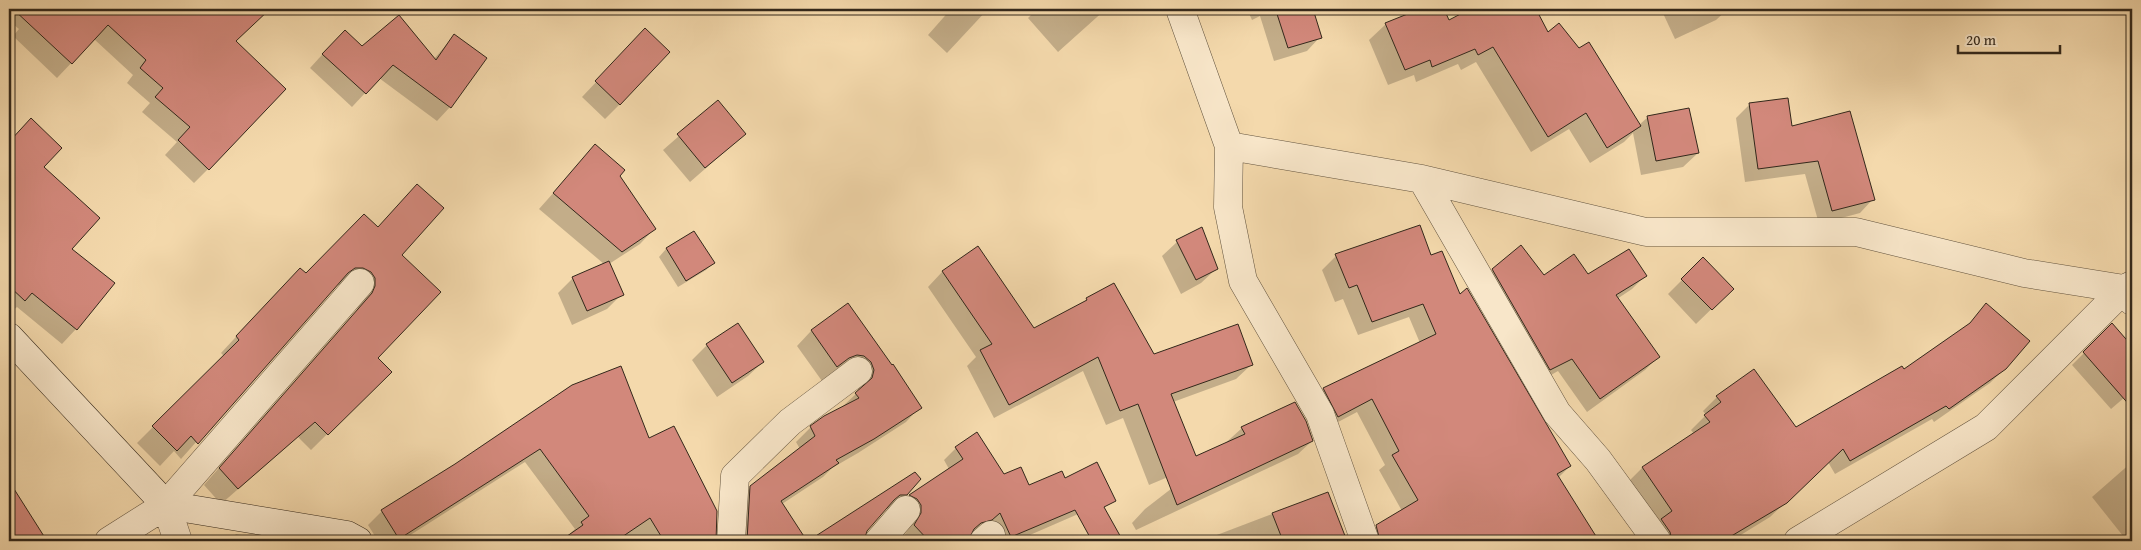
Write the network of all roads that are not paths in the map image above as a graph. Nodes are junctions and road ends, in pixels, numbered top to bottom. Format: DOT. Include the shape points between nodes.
graph roads {
  1 [pos="1180,9"];
  2 [pos="1229,146"];
  3 [pos="1422,179"];
  4 [pos="360,283"];
  5 [pos="2130,292"];
  6 [pos="9,337"];
  7 [pos="858,372"];
  8 [pos="166,504"];
  9 [pos="906,510"];
  10 [pos="109,541"];
  11 [pos="178,541"];
  12 [pos="358,541"];
  13 [pos="731,541"];
  14 [pos="879,541"];
  15 [pos="1365,541"];
  16 [pos="1656,541"];
  17 [pos="1798,541"];
  1 -- 2 [label="street"];
  2 -- 3 [label="street"];
  2 -- 15 [label="street" via="1228,207 1243,281 1320,414"];
  3 -- 5 [label="street" via="1646,232 1856,232 2024,273"];
  3 -- 16 [label="street" via="1557,413 1598,460"];
  4 -- 8 [label="street"];
  5 -- 17 [label="street" via="1986,427"];
  6 -- 8 [label="street"];
  7 -- 13 [label="street" via="790,422 735,476"];
  8 -- 10 [label="street"];
  8 -- 11 [label="street"];
  8 -- 12 [label="street" via="347,535"];
  9 -- 14 [label="street"];
}
